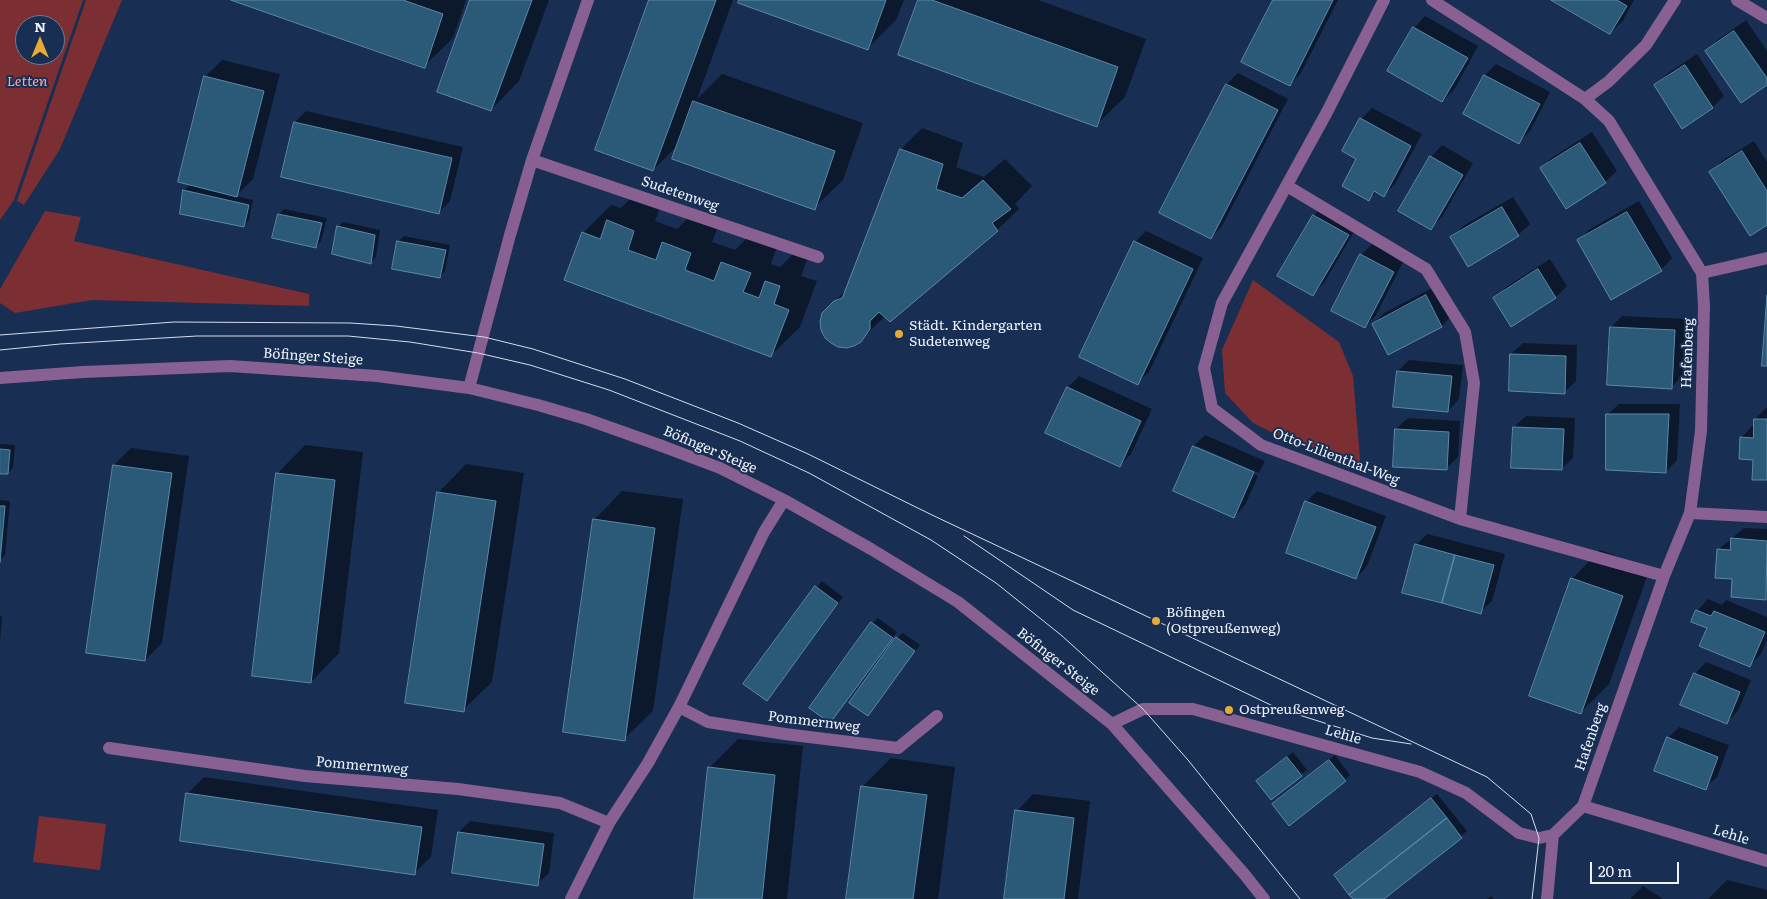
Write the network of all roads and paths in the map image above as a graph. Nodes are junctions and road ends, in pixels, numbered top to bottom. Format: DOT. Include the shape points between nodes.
graph roads {
  1 [pos="588,0"];
  2 [pos="1384,0"];
  3 [pos="1432,0"];
  4 [pos="1675,0"];
  5 [pos="1737,0"];
  6 [pos="1767,18"];
  7 [pos="1585,99"];
  8 [pos="532,160"];
  9 [pos="1287,186"];
  10 [pos="818,257"];
  11 [pos="1767,258"];
  12 [pos="1702,272"];
  13 [pos="0,378"];
  14 [pos="469,388"];
  15 [pos="784,500"];
  16 [pos="1690,513"];
  17 [pos="1767,516"];
  18 [pos="1460,519"];
  19 [pos="1664,576"];
  20 [pos="679,707"];
  21 [pos="938,716"];
  22 [pos="1112,724"];
  23 [pos="109,748"];
  24 [pos="1583,806"];
  25 [pos="609,823"];
  26 [pos="1553,835"];
  27 [pos="1767,861"];
  28 [pos="571,899"];
  29 [pos="1264,899"];
  30 [pos="1546,899"];
  1 -- 8 [label="street"];
  2 -- 9 [label="street, Otto-Lilienthal-Weg"];
  3 -- 7 [label="street, Hafenberg"];
  4 -- 7 [label="street" via="1646,45 1608,82"];
  5 -- 6 [label="street"];
  7 -- 12 [label="street, Hafenberg" via="1608,121"];
  8 -- 10 [label="street, Sudetenweg"];
  8 -- 14 [label="street"];
  9 -- 18 [label="street" via="1426,269 1465,332 1474,383"];
  9 -- 18 [label="street, Otto-Lilienthal-Weg" via="1222,303 1204,368 1212,408 1261,445"];
  11 -- 12 [label="street"];
  12 -- 16 [label="street, Hafenberg" via="1701,431"];
  13 -- 14 [label="street, Böfinger Steige" via="230,366 377,376"];
  14 -- 15 [label="street, Böfinger Steige" via="562,412 662,446 720,468"];
  15 -- 20 [label="street" via="764,532"];
  15 -- 22 [label="street, Böfinger Steige" via="958,602"];
  16 -- 17 [label="street"];
  16 -- 19 [label="street, Hafenberg"];
  18 -- 19 [label="street, Otto-Lilienthal-Weg"];
  19 -- 24 [label="street, Hafenberg"];
  20 -- 21 [label="street, Pommernweg" via="708,722 898,748"];
  20 -- 25 [label="street"];
  22 -- 26 [label="street, Lehle" via="1144,708 1193,708 1420,772 1466,793 1519,832 1539,838"];
  22 -- 29 [label="street, Böfinger Steige"];
  23 -- 25 [label="street, Pommernweg" via="305,776 458,789 560,803"];
  24 -- 26 [label="street"];
  24 -- 27 [label="street, Lehle"];
  25 -- 28 [label="street"];
  26 -- 30 [label="street"];
}
